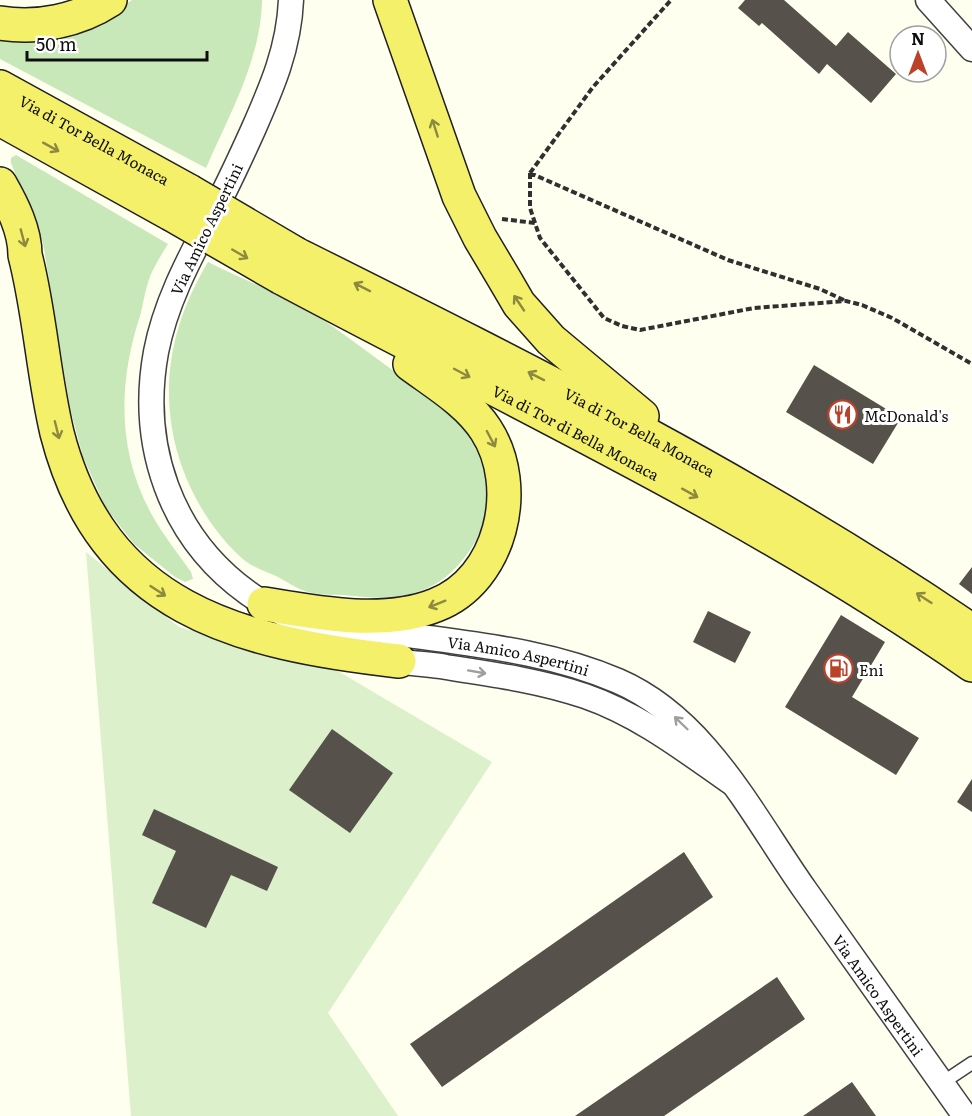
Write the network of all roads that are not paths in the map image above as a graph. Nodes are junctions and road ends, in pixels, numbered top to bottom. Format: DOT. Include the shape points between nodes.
graph roads {
  1 [pos="110,0"];
  2 [pos="291,0"];
  3 [pos="390,0"];
  4 [pos="928,0"];
  5 [pos="0,23"];
  6 [pos="972,49"];
  7 [pos="0,87"];
  8 [pos="0,119"];
  9 [pos="0,184"];
  10 [pos="180,203"];
  11 [pos="289,266"];
  12 [pos="354,317"];
  13 [pos="741,487"];
  14 [pos="264,603"];
  15 [pos="972,631"];
  16 [pos="399,661"];
  17 [pos="972,665"];
  18 [pos="732,783"];
  19 [pos="972,1063"];
  20 [pos="942,1083"];
  21 [pos="965,1116"];
  1 -- 5 [label="main road" via="92,11 51,22"];
  2 -- 14 [label="street, Via Amico Aspertini" via="277,74 170,303 159,338 152,386 157,450 176,512 210,559"];
  13 -- 3 [label="main road, one-way" via="578,364 541,331 519,304 459,196"];
  4 -- 6 [label="street"];
  7 -- 10 [label="main road, Via di Tor Bella Monaca"];
  8 -- 10 [label="main road, Via di Tor Bella Monaca, one-way"];
  9 -- 16 [label="main road, one-way" via="25,246 61,448 83,502 114,551 153,588 223,624 302,646"];
  10 -- 11 [label="main road, Via di Tor di Bella Monaca, bridge"];
  11 -- 12 [label="main road, Via di Tor di Bella Monaca"];
  13 -- 11 [label="main road, Via di Tor Bella Monaca, one-way" via="558,387"];
  12 -- 14 [label="main road, one-way" via="470,410 486,429 502,469 500,529 476,578 435,606 356,616"];
  12 -- 17 [label="main road, Via di Tor di Bella Monaca, one-way" via="759,531"];
  15 -- 13 [label="main road, Via di Tor Bella Monaca, one-way"];
  14 -- 16 [label="street, Via Amico Aspertini" via="331,636"];
  18 -- 14 [label="street, Via Amico Aspertini, one-way" via="696,737 672,714 617,681 538,656 352,626"];
  16 -- 18 [label="street, Via Amico Aspertini, one-way" via="526,681 595,699 654,729"];
  18 -- 20 [label="street, Via Amico Aspertini"];
  19 -- 20 [label="lane"];
  20 -- 21 [label="street, Via Amico Aspertini"];
}
